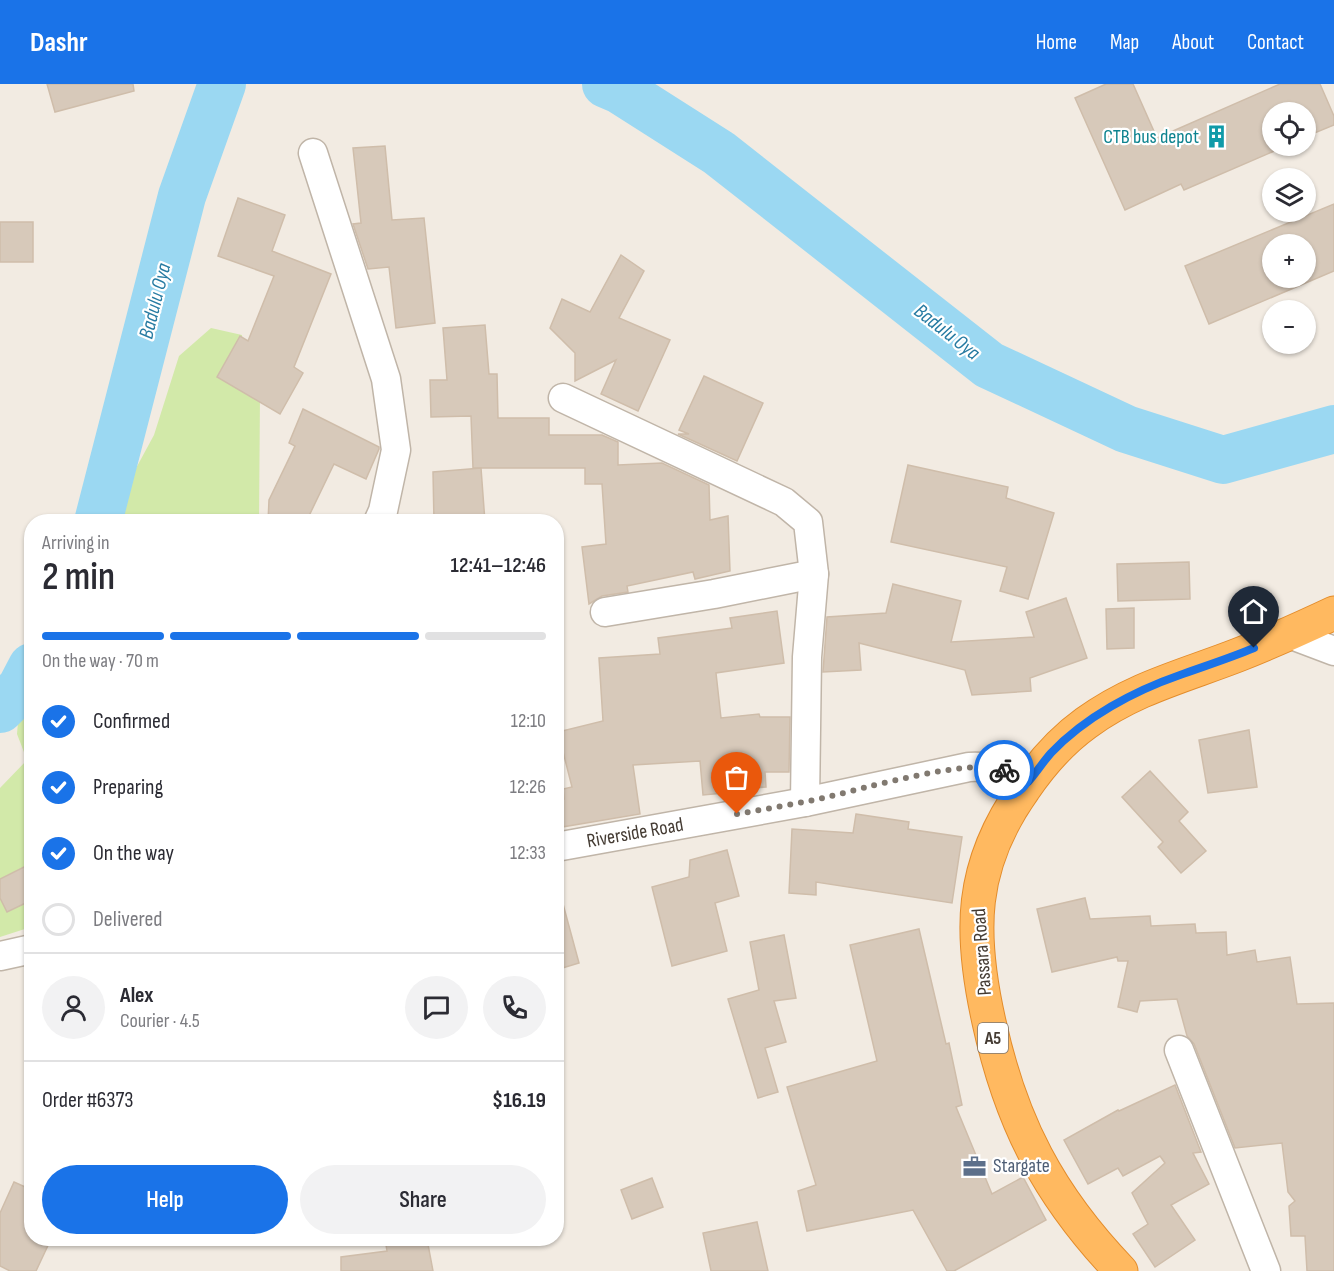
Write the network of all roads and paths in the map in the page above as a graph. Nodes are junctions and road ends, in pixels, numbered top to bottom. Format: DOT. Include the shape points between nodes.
graph roads {
  1 [pos="313,153"];
  2 [pos="563,398"];
  3 [pos="382,514"];
  4 [pos="814,574"];
  5 [pos="605,612"];
  6 [pos="1334,613"];
  7 [pos="1289,633"];
  8 [pos="1334,651"];
  9 [pos="1028,782"];
  10 [pos="805,802"];
  11 [pos="564,846"];
  12 [pos="24,951"];
  13 [pos="0,956"];
  14 [pos="1179,1050"];
  15 [pos="1121,1271"];
  16 [pos="1266,1271"];
  1 -- 3 [label="street" via="386,378 396,450"];
  2 -- 4 [label="street" via="784,502 808,522"];
  4 -- 5 [label="street"];
  4 -- 10 [label="street" via="807,657"];
  6 -- 7 [label="highway, Passara Road / A5"];
  7 -- 8 [label="street"];
  7 -- 9 [label="highway, Passara Road / A5" via="1140,691 1111,707 1067,738"];
  9 -- 10 [label="street, Riverside Road" via="999,768 969,767"];
  9 -- 15 [label="highway, Passara Road / A5" via="993,840 979,889 979,972 1002,1077 1027,1138 1062,1200"];
  10 -- 11 [label="street, Riverside Road"];
  12 -- 13 [label="street"];
  14 -- 16 [label="street"];
}
